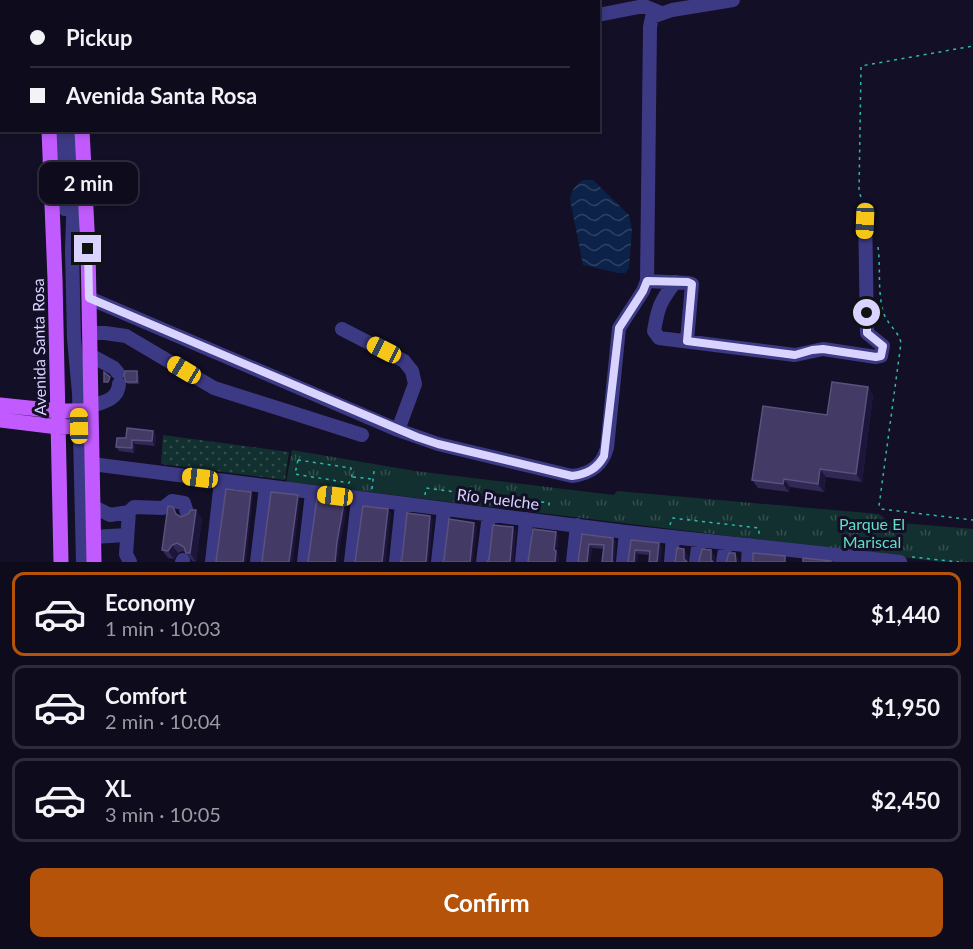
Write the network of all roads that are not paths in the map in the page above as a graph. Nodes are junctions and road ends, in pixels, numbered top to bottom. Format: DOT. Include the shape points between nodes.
graph roads {
  1 [pos="733,0"];
  2 [pos="660,7"];
  3 [pos="607,9"];
  4 [pos="49,132"];
  5 [pos="62,132"];
  6 [pos="71,132"];
  7 [pos="82,132"];
  8 [pos="865,209"];
  9 [pos="647,281"];
  10 [pos="675,282"];
  11 [pos="89,298"];
  12 [pos="342,329"];
  13 [pos="90,333"];
  14 [pos="687,341"];
  15 [pos="90,355"];
  16 [pos="0,405"];
  17 [pos="76,417"];
  18 [pos="0,420"];
  19 [pos="398,430"];
  20 [pos="362,435"];
  21 [pos="92,464"];
  22 [pos="221,481"];
  23 [pos="266,487"];
  24 [pos="312,493"];
  25 [pos="365,497"];
  26 [pos="402,504"];
  27 [pos="92,506"];
  28 [pos="444,509"];
  29 [pos="129,512"];
  30 [pos="489,515"];
  31 [pos="188,516"];
  32 [pos="526,519"];
  33 [pos="577,525"];
  34 [pos="626,532"];
  35 [pos="670,534"];
  36 [pos="128,536"];
  37 [pos="93,537"];
  38 [pos="699,540"];
  39 [pos="754,542"];
  40 [pos="726,543"];
  41 [pos="799,556"];
  42 [pos="849,559"];
  43 [pos="61,562"];
  44 [pos="73,562"];
  45 [pos="82,562"];
  46 [pos="93,562"];
  47 [pos="130,562"];
  48 [pos="212,562"];
  49 [pos="257,562"];
  50 [pos="304,562"];
  51 [pos="351,562"];
  52 [pos="396,562"];
  53 [pos="438,562"];
  54 [pos="483,562"];
  55 [pos="522,562"];
  56 [pos="573,562"];
  57 [pos="623,562"];
  58 [pos="671,562"];
  59 [pos="696,562"];
  60 [pos="723,562"];
  61 [pos="748,562"];
  62 [pos="900,562"];
  1 -- 2 [label="street"];
  2 -- 3 [label="street"];
  2 -- 9 [label="street" via="650,27"];
  4 -- 17 [label="main road, Avenida Santa Rosa"];
  5 -- 17 [label="street"];
  6 -- 17 [label="street"];
  7 -- 11 [label="main road, Avenida Santa Rosa"];
  8 -- 14 [label="street" via="867,333 883,346 881,356 823,349 795,355"];
  9 -- 10 [label="street"];
  9 -- 19 [label="street" via="619,328 607,448 600,464 593,469 572,476 438,444"];
  10 -- 14 [label="street" via="692,284"];
  10 -- 14 [label="street" via="661,300 654,331 659,338"];
  11 -- 13 [label="main road, Avenida Santa Rosa"];
  11 -- 19 [label="street"];
  12 -- 19 [label="street" via="404,361 412,371 415,384"];
  13 -- 15 [label="main road, Avenida Santa Rosa"];
  13 -- 20 [label="street" via="126,336 214,388"];
  15 -- 17 [label="main road, Avenida Santa Rosa"];
  15 -- 17 [label="street" via="114,368 118,392"];
  16 -- 17 [label="main road"];
  17 -- 18 [label="main road"];
  17 -- 21 [label="main road, Avenida Santa Rosa"];
  17 -- 43 [label="main road, Avenida Santa Rosa"];
  17 -- 44 [label="street"];
  17 -- 45 [label="street"];
  21 -- 22 [label="street, Río Puelche"];
  21 -- 27 [label="main road, Avenida Santa Rosa"];
  22 -- 23 [label="street, Río Puelche"];
  22 -- 48 [label="street"];
  23 -- 24 [label="street, Río Puelche"];
  23 -- 49 [label="street"];
  24 -- 25 [label="street, Río Puelche"];
  24 -- 50 [label="street"];
  25 -- 26 [label="street, Río Puelche"];
  25 -- 51 [label="street"];
  26 -- 28 [label="street, Río Puelche"];
  26 -- 52 [label="street"];
  27 -- 29 [label="street" via="110,515"];
  27 -- 37 [label="main road, Avenida Santa Rosa"];
  28 -- 30 [label="street, Río Puelche"];
  28 -- 53 [label="street"];
  29 -- 31 [label="street" via="134,507 163,508 172,501 184,503"];
  29 -- 36 [label="street"];
  30 -- 32 [label="street, Río Puelche"];
  30 -- 54 [label="street"];
  32 -- 33 [label="street, Río Puelche"];
  32 -- 55 [label="street"];
  33 -- 34 [label="street, Río Puelche"];
  33 -- 56 [label="street"];
  34 -- 35 [label="street, Río Puelche"];
  34 -- 57 [label="street"];
  35 -- 38 [label="street, Río Puelche"];
  35 -- 58 [label="street"];
  36 -- 37 [label="street"];
  36 -- 47 [label="street" via="126,554"];
  37 -- 46 [label="main road, Avenida Santa Rosa"];
  38 -- 40 [label="street, Río Puelche"];
  38 -- 59 [label="street"];
  39 -- 40 [label="street, Río Puelche"];
  39 -- 41 [label="street, Río Puelche"];
  39 -- 61 [label="street"];
  40 -- 60 [label="street"];
  41 -- 42 [label="street, Río Puelche"];
  42 -- 62 [label="street, Río Puelche"];
}
